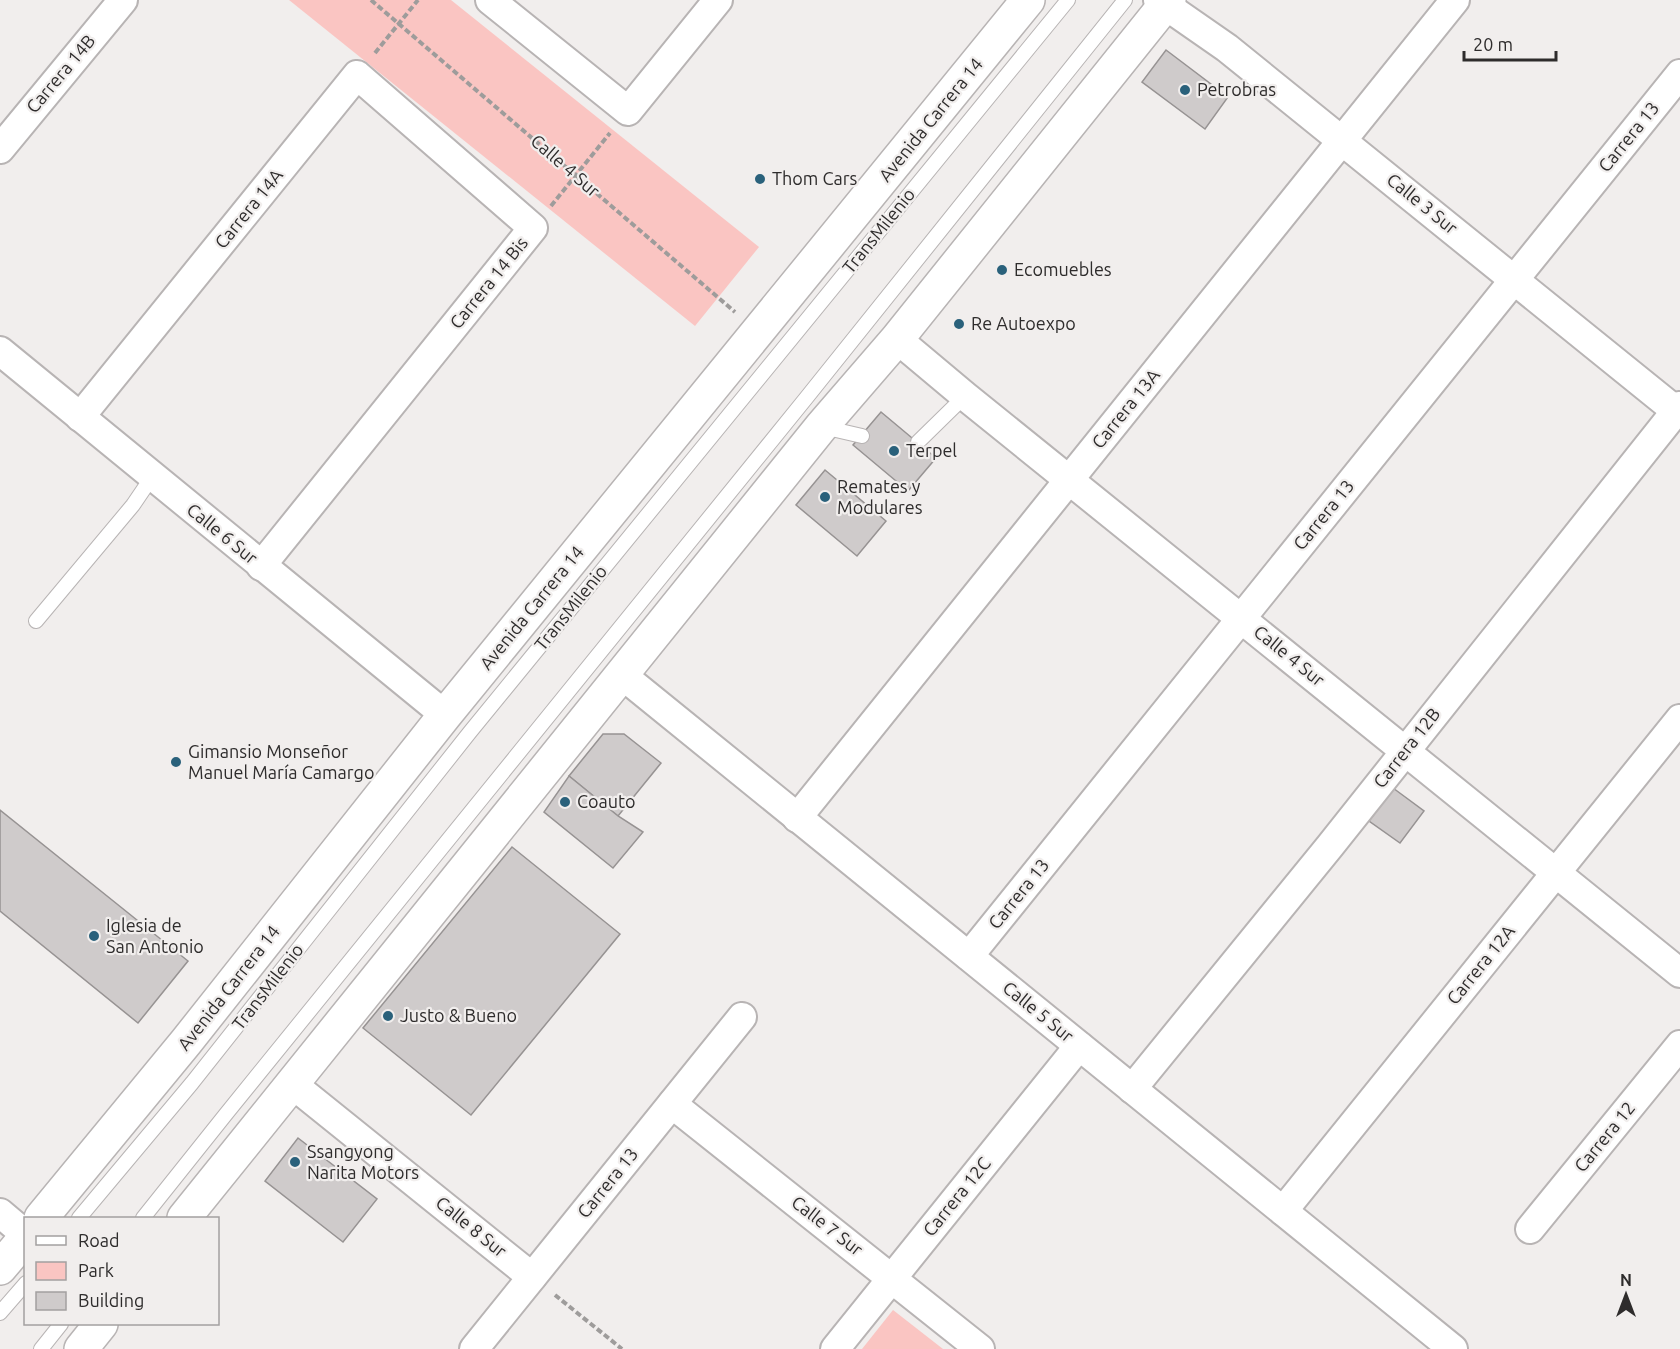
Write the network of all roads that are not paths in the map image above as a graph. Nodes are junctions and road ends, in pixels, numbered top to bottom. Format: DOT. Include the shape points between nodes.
graph roads {
  1 [pos="123,0"];
  2 [pos="490,0"];
  3 [pos="718,0"];
  4 [pos="1028,0"];
  5 [pos="1068,0"];
  6 [pos="1125,0"];
  7 [pos="1455,0"];
  8 [pos="1164,2"];
  9 [pos="1680,75"];
  10 [pos="1342,140"];
  11 [pos="0,149"];
  12 [pos="533,228"];
  13 [pos="1515,279"];
  14 [pos="897,339"];
  15 [pos="0,351"];
  16 [pos="965,396"];
  17 [pos="1679,410"];
  18 [pos="80,417"];
  19 [pos="821,426"];
  20 [pos="862,436"];
  21 [pos="918,442"];
  22 [pos="152,477"];
  23 [pos="1070,479"];
  24 [pos="261,566"];
  25 [pos="1241,618"];
  26 [pos="36,621"];
  27 [pos="622,675"];
  28 [pos="445,715"];
  29 [pos="1680,719"];
  30 [pos="1405,751"];
  31 [pos="798,818"];
  32 [pos="1556,873"];
  33 [pos="969,956"];
  34 [pos="1680,974"];
  35 [pos="742,1017"];
  36 [pos="1680,1045"];
  37 [pos="1079,1046"];
  38 [pos="291,1083"];
  39 [pos="1132,1089"];
  40 [pos="672,1104"];
  41 [pos="1283,1211"];
  42 [pos="0,1213"];
  43 [pos="42,1217"];
  44 [pos="80,1217"];
  45 [pos="144,1217"];
  46 [pos="185,1217"];
  47 [pos="1530,1229"];
  48 [pos="24,1234"];
  49 [pos="24,1238"];
  50 [pos="0,1268"];
  51 [pos="532,1277"];
  52 [pos="892,1278"];
  53 [pos="24,1285"];
  54 [pos="0,1313"];
  55 [pos="59,1325"];
  56 [pos="99,1325"];
  57 [pos="41,1349"];
  58 [pos="81,1349"];
  59 [pos="474,1349"];
  60 [pos="835,1349"];
  61 [pos="980,1349"];
  62 [pos="1453,1349"];
  1 -- 11 [label="street, Carrera 14B"];
  2 -- 3 [label="street" via="628,111"];
  4 -- 28 [label="main road, Avenida Carrera 14"];
  5 -- 44 [label="lane, TransMilenio" via="477,723 192,1083"];
  6 -- 45 [label="lane"];
  7 -- 10 [label="street, Carrera 13A"];
  8 -- 10 [label="street, Calle 3 Sur"];
  8 -- 14 [label="main road"];
  9 -- 13 [label="street, Carrera 13"];
  10 -- 13 [label="street, Calle 3 Sur"];
  10 -- 23 [label="street, Carrera 13A"];
  12 -- 18 [label="street, Carrera 14A" via="357,75"];
  12 -- 24 [label="street, Carrera 14 Bis"];
  13 -- 17 [label="street, Calle 3 Sur"];
  13 -- 25 [label="street, Carrera 13"];
  14 -- 16 [label="street, Calle 4 Sur"];
  14 -- 19 [label="main road"];
  15 -- 18 [label="street, Calle 6 Sur"];
  16 -- 21 [label="lane"];
  16 -- 23 [label="street, Calle 4 Sur"];
  17 -- 30 [label="street, Carrera 12B"];
  18 -- 22 [label="street, Calle 6 Sur"];
  19 -- 20 [label="lane"];
  19 -- 27 [label="main road"];
  22 -- 24 [label="street, Calle 6 Sur"];
  22 -- 26 [label="lane"];
  23 -- 25 [label="street, Calle 4 Sur"];
  23 -- 31 [label="street, Carrera 13A"];
  24 -- 28 [label="street, Calle 6 Sur"];
  25 -- 30 [label="street, Calle 4 Sur"];
  25 -- 33 [label="street, Carrera 13"];
  27 -- 31 [label="street, Calle 5 Sur"];
  27 -- 38 [label="main road"];
  28 -- 43 [label="main road, Avenida Carrera 14"];
  29 -- 32 [label="street, Carrera 12A"];
  30 -- 32 [label="street, Calle 4 Sur"];
  30 -- 39 [label="street, Carrera 12B"];
  31 -- 33 [label="street, Calle 5 Sur"];
  32 -- 34 [label="street, Calle 4 Sur"];
  32 -- 41 [label="street, Carrera 12A"];
  33 -- 37 [label="street, Calle 5 Sur"];
  35 -- 40 [label="street, Carrera 13"];
  36 -- 47 [label="street, Carrera 12"];
  37 -- 39 [label="street, Calle 5 Sur"];
  37 -- 52 [label="street, Carrera 12C"];
  38 -- 46 [label="main road"];
  38 -- 51 [label="street, Calle 8 Sur"];
  39 -- 41 [label="street, Calle 5 Sur"];
  40 -- 51 [label="street, Carrera 13"];
  40 -- 52 [label="street, Calle 7 Sur"];
  41 -- 62 [label="street, Calle 5 Sur"];
  42 -- 48 [label="street"];
  49 -- 50 [label="main road"];
  51 -- 59 [label="street, Carrera 13"];
  52 -- 60 [label="street, Carrera 12C"];
  52 -- 61 [label="street, Calle 7 Sur"];
  53 -- 54 [label="lane"];
  55 -- 57 [label="lane"];
  56 -- 58 [label="main road"];
}
